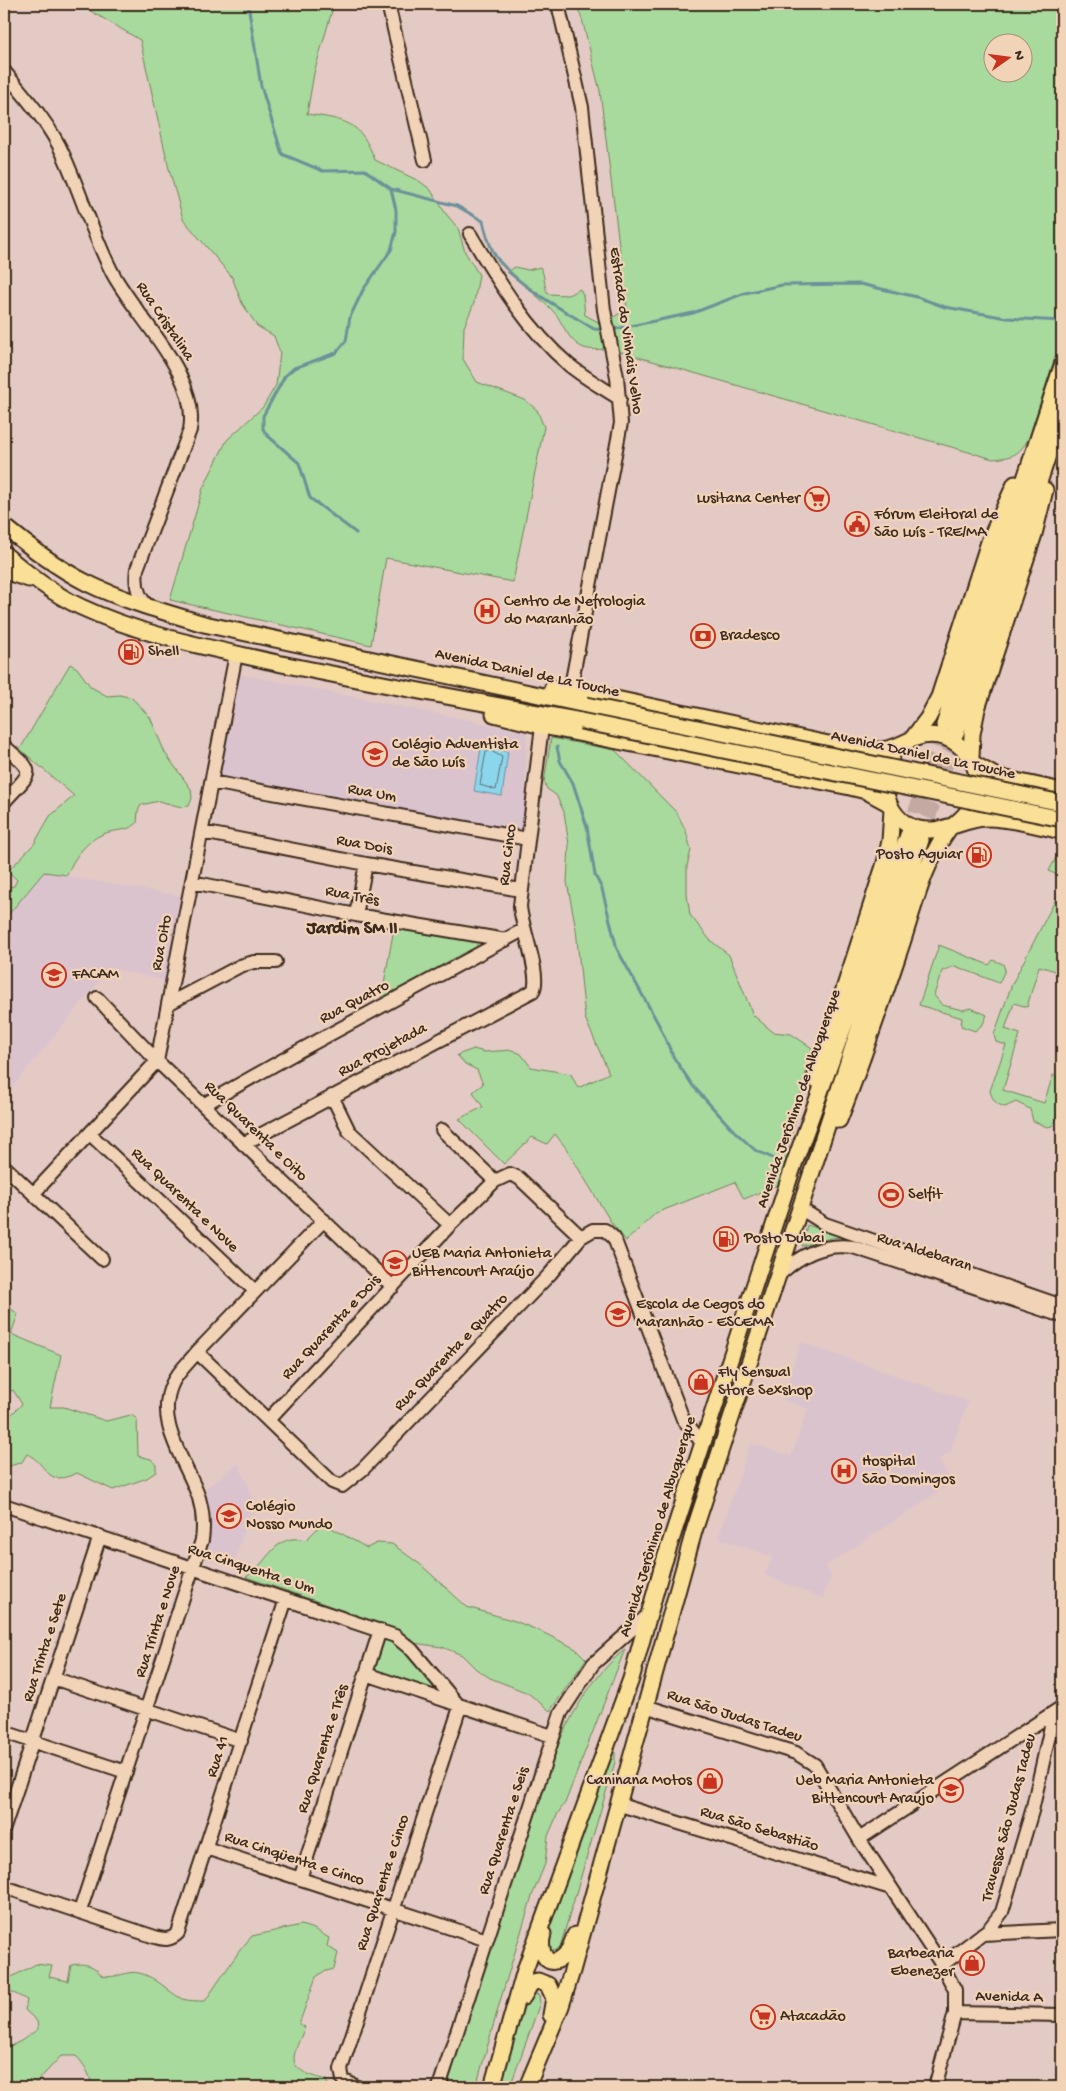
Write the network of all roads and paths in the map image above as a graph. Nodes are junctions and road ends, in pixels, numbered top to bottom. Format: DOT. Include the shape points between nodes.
graph roads {
  1 [pos="388,4"];
  2 [pos="558,4"];
  3 [pos="4,71"];
  4 [pos="425,160"];
  5 [pos="470,234"];
  6 [pos="1062,366"];
  7 [pos="620,399"];
  8 [pos="1062,414"];
  9 [pos="1048,434"];
  10 [pos="4,526"];
  11 [pos="4,554"];
  12 [pos="4,572"];
  13 [pos="42,584"];
  14 [pos="149,607"];
  15 [pos="236,654"];
  16 [pos="456,676"];
  17 [pos="384,684"];
  18 [pos="570,691"];
  19 [pos="542,726"];
  20 [pos="950,729"];
  21 [pos="907,742"];
  22 [pos="4,746"];
  23 [pos="973,761"];
  24 [pos="211,782"];
  25 [pos="1062,790"];
  26 [pos="4,802"];
  27 [pos="1062,803"];
  28 [pos="890,807"];
  29 [pos="1062,819"];
  30 [pos="953,825"];
  31 [pos="1062,831"];
  32 [pos="202,832"];
  33 [pos="528,839"];
  34 [pos="366,864"];
  35 [pos="192,882"];
  36 [pos="521,890"];
  37 [pos="356,915"];
  38 [pos="523,930"];
  39 [pos="506,940"];
  40 [pos="276,962"];
  41 [pos="536,986"];
  42 [pos="97,998"];
  43 [pos="168,1004"];
  44 [pos="157,1061"];
  45 [pos="332,1096"];
  46 [pos="203,1105"];
  47 [pos="442,1130"];
  48 [pos="90,1134"];
  49 [pos="243,1144"];
  50 [pos="794,1164"];
  51 [pos="4,1166"];
  52 [pos="500,1178"];
  53 [pos="34,1193"];
  54 [pos="801,1209"];
  55 [pos="324,1220"];
  56 [pos="450,1225"];
  57 [pos="586,1234"];
  58 [pos="102,1259"];
  59 [pos="779,1275"];
  60 [pos="393,1286"];
  61 [pos="255,1292"];
  62 [pos="1062,1306"];
  63 [pos="1062,1316"];
  64 [pos="196,1352"];
  65 [pos="268,1420"];
  66 [pos="703,1444"];
  67 [pos="4,1506"];
  68 [pos="100,1536"];
  69 [pos="194,1568"];
  70 [pos="286,1599"];
  71 [pos="649,1614"];
  72 [pos="380,1630"];
  73 [pos="366,1674"];
  74 [pos="54,1678"];
  75 [pos="645,1706"];
  76 [pos="460,1707"];
  77 [pos="147,1710"];
  78 [pos="1058,1710"];
  79 [pos="4,1732"];
  80 [pos="552,1736"];
  81 [pos="32,1741"];
  82 [pos="241,1741"];
  83 [pos="126,1772"];
  84 [pos="617,1804"];
  85 [pos="4,1828"];
  86 [pos="859,1839"];
  87 [pos="206,1848"];
  88 [pos="597,1877"];
  89 [pos="300,1879"];
  90 [pos="558,1881"];
  91 [pos="4,1887"];
  92 [pos="892,1888"];
  93 [pos="392,1909"];
  94 [pos="80,1911"];
  95 [pos="1062,1930"];
  96 [pos="982,1934"];
  97 [pos="486,1940"];
  98 [pos="942,1965"];
  99 [pos="954,2012"];
  100 [pos="1062,2015"];
  101 [pos="500,2062"];
  102 [pos="357,2087"];
  103 [pos="439,2087"];
  104 [pos="492,2087"];
  105 [pos="527,2087"];
  106 [pos="936,2087"];
  1 -- 4 [label="street"];
  2 -- 7 [label="street, Estrada do Vinhais Velho" via="582,107 604,310"];
  3 -- 14 [label="street, Rua Cristalina" via="57,142 110,267 172,362 189,397 190,430 137,569 139,594"];
  5 -- 7 [label="street" via="499,283 545,342 570,365"];
  6 -- 9 [label="main road"];
  7 -- 18 [label="street, Estrada do Vinhais Velho" via="620,436"];
  8 -- 9 [label="main road"];
  9 -- 20 [label="main road"];
  9 -- 21 [label="main road" via="989,542 939,697 928,718"];
  9 -- 23 [label="main road" via="1048,479 1034,534 977,709 972,734"];
  10 -- 14 [label="main road, Avenida Daniel de La Touche" via="61,568 88,583"];
  11 -- 13 [label="main road, Avenida Daniel de La Touche"];
  12 -- 13 [label="main road"];
  13 -- 15 [label="main road, Avenida Daniel de La Touche" via="119,624"];
  14 -- 16 [label="main road, Avenida Daniel de La Touche" via="204,624"];
  15 -- 17 [label="main road, Avenida Daniel de La Touche"];
  15 -- 24 [label="street, Rua Oito"];
  16 -- 18 [label="main road"];
  16 -- 27 [label="main road, Avenida Daniel de La Touche, bridge"];
  17 -- 19 [label="main road"];
  17 -- 29 [label="main road, Avenida Daniel de La Touche, bridge"];
  18 -- 21 [label="main road" via="852,749 885,750"];
  19 -- 28 [label="main road" via="850,787 866,791"];
  19 -- 33 [label="street, Rua Cinco"];
  21 -- 23 [label="main road" via="929,736 945,738 960,746"];
  21 -- 28 [label="main road" via="886,765 884,791"];
  22 -- 26 [label="street" via="28,770 26,777"];
  23 -- 25 [label="main road" via="998,777"];
  23 -- 30 [label="main road" via="978,777 976,798 966,815"];
  24 -- 32 [label="street, Rua Oito"];
  24 -- 33 [label="street, Rua Um"];
  28 -- 30 [label="main road" via="908,825 918,829 934,830"];
  28 -- 50 [label="main road" via="890,841 885,862 822,1056"];
  30 -- 31 [label="main road" via="986,818"];
  30 -- 54 [label="main road" via="941,840 927,869 862,1062"];
  32 -- 34 [label="street, Rua Dois"];
  32 -- 35 [label="street, Rua Oito"];
  33 -- 36 [label="street, Rua Cinco"];
  34 -- 36 [label="street, Rua Dois"];
  34 -- 37 [label="street"];
  35 -- 37 [label="street, Rua Três"];
  35 -- 43 [label="street, Rua Oito"];
  36 -- 38 [label="street, Rua Cinco"];
  37 -- 39 [label="street, Rua Três"];
  38 -- 39 [label="street, Rua Quatro"];
  38 -- 41 [label="street, Rua Cinco" via="537,978"];
  39 -- 46 [label="street, Rua Quatro"];
  40 -- 43 [label="street" via="240,966"];
  41 -- 45 [label="street, Rua Projetada" via="527,995"];
  42 -- 44 [label="street, Rua Quarenta e Oito"];
  43 -- 44 [label="street, Rua Oito"];
  44 -- 46 [label="street, Rua Quarenta e Oito"];
  44 -- 48 [label="street"];
  45 -- 49 [label="street, Rua Projetada"];
  45 -- 56 [label="street" via="348,1131"];
  46 -- 49 [label="street, Rua Quarenta e Oito"];
  47 -- 52 [label="street"];
  48 -- 53 [label="street"];
  48 -- 61 [label="street, Rua Quarenta e Nove"];
  49 -- 55 [label="street, Rua Quarenta e Oito"];
  50 -- 54 [label="main road, Avenida Jerônimo de Albuquerque" via="914,838"];
  50 -- 66 [label="main road, Avenida Jerônimo de Albuquerque"];
  51 -- 53 [label="street"];
  52 -- 56 [label="street, Rua Quarenta e Dois"];
  52 -- 57 [label="street" via="514,1175 519,1178"];
  53 -- 58 [label="street"];
  54 -- 59 [label="main road, Avenida Jerônimo de Albuquerque"];
  54 -- 62 [label="street, Rua Aldebaran" via="825,1224"];
  55 -- 60 [label="street, Rua Quarenta e Oito"];
  55 -- 61 [label="street, Rua Trinta e Nove"];
  56 -- 60 [label="street, Rua Quarenta e Dois"];
  57 -- 65 [label="street, Rua Quarenta e Quatro" via="363,1469 342,1486 332,1482"];
  57 -- 66 [label="street" via="605,1230 614,1238 683,1419"];
  59 -- 63 [label="street, Rua Aldebaran" via="799,1258 817,1250 833,1246 853,1247"];
  59 -- 75 [label="main road, Avenida Jerônimo de Albuquerque" via="694,1531"];
  60 -- 65 [label="street, Rua Quarenta e Dois"];
  61 -- 64 [label="street, Rua Trinta e Nove"];
  64 -- 65 [label="street"];
  64 -- 69 [label="street, Rua Trinta e Nove" via="173,1383 166,1407 172,1434 202,1510 202,1540"];
  66 -- 71 [label="main road, Avenida Jerônimo de Albuquerque"];
  67 -- 68 [label="street, Rua Cinquenta e Um"];
  68 -- 69 [label="street, Rua Cinquenta e Um"];
  68 -- 74 [label="street, Rua Trinta e Sete"];
  69 -- 70 [label="street, Rua Cinquenta e Um"];
  69 -- 77 [label="street, Rua Trinta e Nove"];
  70 -- 72 [label="street, Rua Cinquenta e Um"];
  70 -- 82 [label="street, Rua 41"];
  71 -- 80 [label="street, Rua Quarenta e Seis" via="593,1664 567,1701"];
  71 -- 90 [label="main road, Avenida Jerônimo de Albuquerque" via="631,1679"];
  72 -- 73 [label="street, Rua Quarenta e Três"];
  72 -- 76 [label="street, Rua Cinquenta e Um" via="395,1636 412,1650"];
  73 -- 76 [label="street"];
  73 -- 89 [label="street, Rua Quarenta e Três"];
  74 -- 77 [label="street"];
  74 -- 81 [label="street, Rua Trinta e Sete"];
  75 -- 84 [label="main road, Avenida Jerônimo de Albuquerque"];
  75 -- 86 [label="street, Rua São Judas Tadeu" via="806,1758 815,1765"];
  76 -- 80 [label="street"];
  76 -- 93 [label="street, Rua Quarenta e Cinco"];
  77 -- 82 [label="street"];
  77 -- 83 [label="street, Rua Trinta e Nove"];
  78 -- 86 [label="street"];
  78 -- 96 [label="street, Travessa São Judas Tadeu" via="1014,1878 999,1918"];
  79 -- 81 [label="street"];
  80 -- 97 [label="street, Rua Quarenta e Seis"];
  81 -- 83 [label="street"];
  81 -- 85 [label="street, Rua Trinta e Sete"];
  82 -- 87 [label="street, Rua 41"];
  83 -- 94 [label="street, Rua Trinta e Nove"];
  84 -- 88 [label="main road, Avenida Jerônimo de Albuquerque"];
  84 -- 92 [label="street, Rua São Sebastião"];
  86 -- 92 [label="street, Rua São Judas Tadeu"];
  87 -- 89 [label="street, Rua Cinqüenta e Cinco"];
  87 -- 94 [label="street, Rua 41" via="181,1926 172,1938 165,1939"];
  88 -- 90 [label="main road" via="569,1949 561,1958 552,1960 543,1955 541,1943"];
  88 -- 105 [label="main road, Avenida Jerônimo de Albuquerque" via="564,1998"];
  89 -- 93 [label="street, Rua Cinqüenta e Cinco"];
  90 -- 101 [label="main road, Avenida Jerônimo de Albuquerque" via="525,1970"];
  91 -- 94 [label="street"];
  92 -- 98 [label="street, Rua São Judas Tadeu"];
  93 -- 97 [label="street, Rua Cinqüenta e Cinco"];
  93 -- 102 [label="street, Rua Quarenta e Cinco" via="341,2070 343,2080"];
  95 -- 96 [label="street"];
  96 -- 98 [label="street, Travessa São Judas Tadeu"];
  97 -- 103 [label="street, Rua Quarenta e Seis"];
  98 -- 99 [label="street, Rua São Judas Tadeu" via="955,1990"];
  99 -- 100 [label="street, Avenida A"];
  99 -- 106 [label="street, Rua São Judas Tadeu"];
  101 -- 104 [label="main road, Avenida Jerônimo de Albuquerque"];
  101 -- 105 [label="main road" via="527,1988 535,1981 545,1983 552,1990 554,2003"];
}
